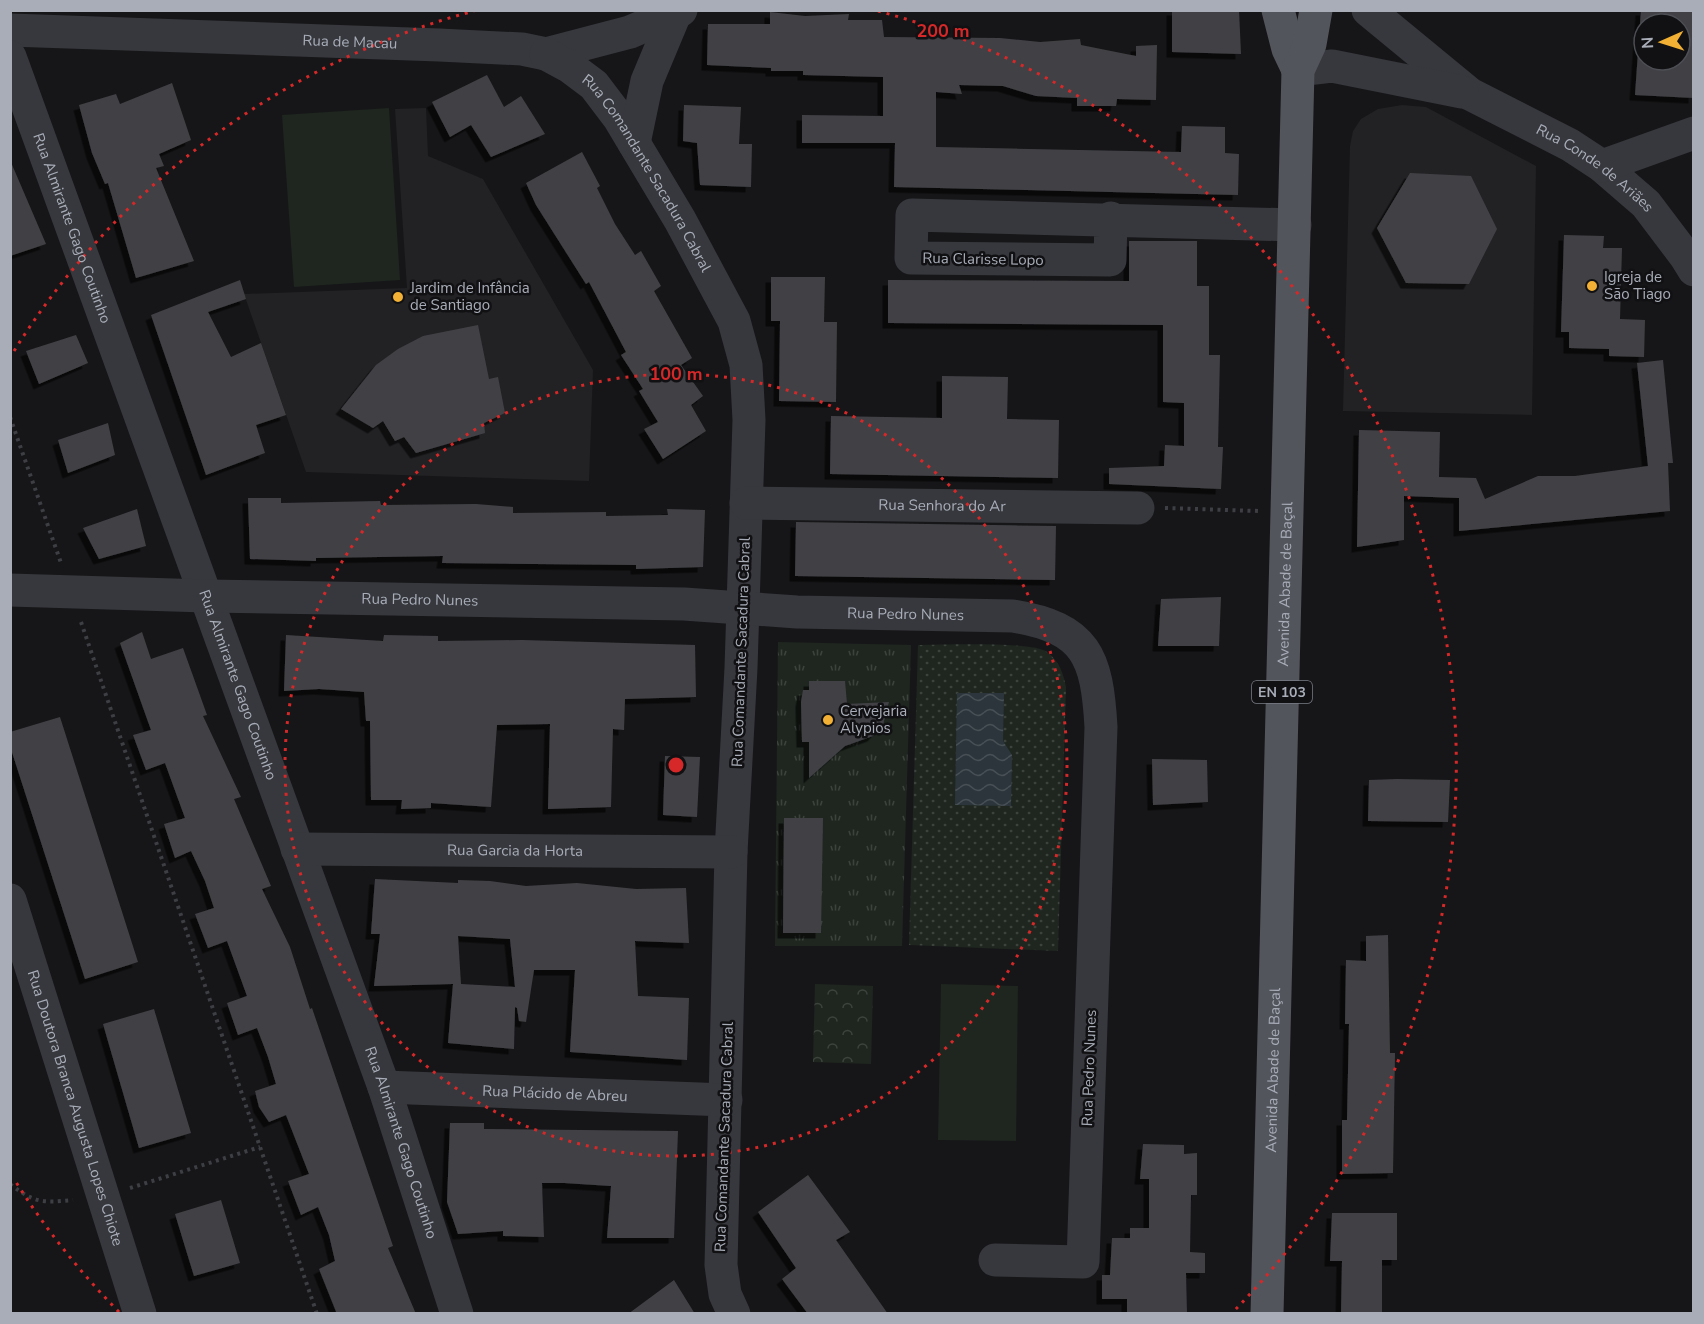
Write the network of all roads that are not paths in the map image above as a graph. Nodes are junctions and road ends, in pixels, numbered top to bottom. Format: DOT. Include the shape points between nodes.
graph roads {
  1 [pos="1278,10"];
  2 [pos="1316,10"];
  3 [pos="1368,10"];
  4 [pos="678,12"];
  5 [pos="10,30"];
  6 [pos="546,54"];
  7 [pos="10,57"];
  8 [pos="1298,70"];
  9 [pos="1470,94"];
  10 [pos="1694,133"];
  11 [pos="634,143"];
  12 [pos="1602,166"];
  13 [pos="1111,218"];
  14 [pos="1295,225"];
  15 [pos="1694,270"];
  16 [pos="746,503"];
  17 [pos="1138,508"];
  18 [pos="10,590"];
  19 [pos="206,596"];
  20 [pos="743,608"];
  21 [pos="297,849"];
  22 [pos="732,852"];
  23 [pos="10,900"];
  24 [pos="384,1087"];
  25 [pos="726,1100"];
  26 [pos="995,1260"];
  27 [pos="140,1314"];
  28 [pos="457,1314"];
  29 [pos="734,1314"];
  30 [pos="1266,1314"];
  1 -- 8 [label="main road, Avenida Abade de Baçal / EN 103"];
  2 -- 8 [label="main road, Avenida Abade de Baçal / EN 103" via="1310,44"];
  3 -- 9 [label="street, Rua Conde de Ariães"];
  4 -- 6 [label="street, Rua de Macau" via="630,32"];
  4 -- 11 [label="street" via="647,81"];
  5 -- 6 [label="street, Rua de Macau" via="439,45"];
  6 -- 11 [label="street, Rua Comandante Sacadura Cabral" via="594,85"];
  7 -- 19 [label="street, Rua Almirante Gago Coutinho"];
  8 -- 9 [label="street, Rua Conde de Ariães" via="1332,66"];
  8 -- 14 [label="main road, Avenida Abade de Baçal / EN 103"];
  9 -- 12 [label="street, Rua Conde de Ariães" via="1570,145"];
  10 -- 12 [label="street"];
  11 -- 16 [label="street, Rua Comandante Sacadura Cabral" via="734,321 746,365"];
  12 -- 15 [label="street, Rua Conde de Ariães" via="1646,204"];
  13 -- 13 [label="street, Rua Clarisse Lopo" via="912,215 911,258 1110,260"];
  13 -- 14 [label="street, Rua Clarisse Lopo"];
  14 -- 30 [label="main road, Avenida Abade de Baçal / EN 103"];
  16 -- 17 [label="street, Rua Senhora do Ar"];
  16 -- 20 [label="street, Rua Comandante Sacadura Cabral"];
  18 -- 19 [label="street, Rua Pedro Nunes"];
  19 -- 20 [label="street, Rua Pedro Nunes" via="672,603"];
  19 -- 21 [label="street, Rua Almirante Gago Coutinho"];
  20 -- 22 [label="street, Rua Comandante Sacadura Cabral"];
  20 -- 26 [label="street, Rua Pedro Nunes" via="1043,620 1074,636 1091,660 1099,690 1101,727 1083,1263"];
  21 -- 22 [label="street, Rua Garcia da Horta"];
  21 -- 24 [label="street, Rua Almirante Gago Coutinho"];
  22 -- 25 [label="street, Rua Comandante Sacadura Cabral"];
  23 -- 27 [label="street, Rua Doutora Branca Augusta Lopes Chiote"];
  24 -- 25 [label="street, Rua Plácido de Abreu"];
  24 -- 28 [label="street, Rua Almirante Gago Coutinho"];
  25 -- 29 [label="street, Rua Comandante Sacadura Cabral" via="721,1265 725,1294"];
}
